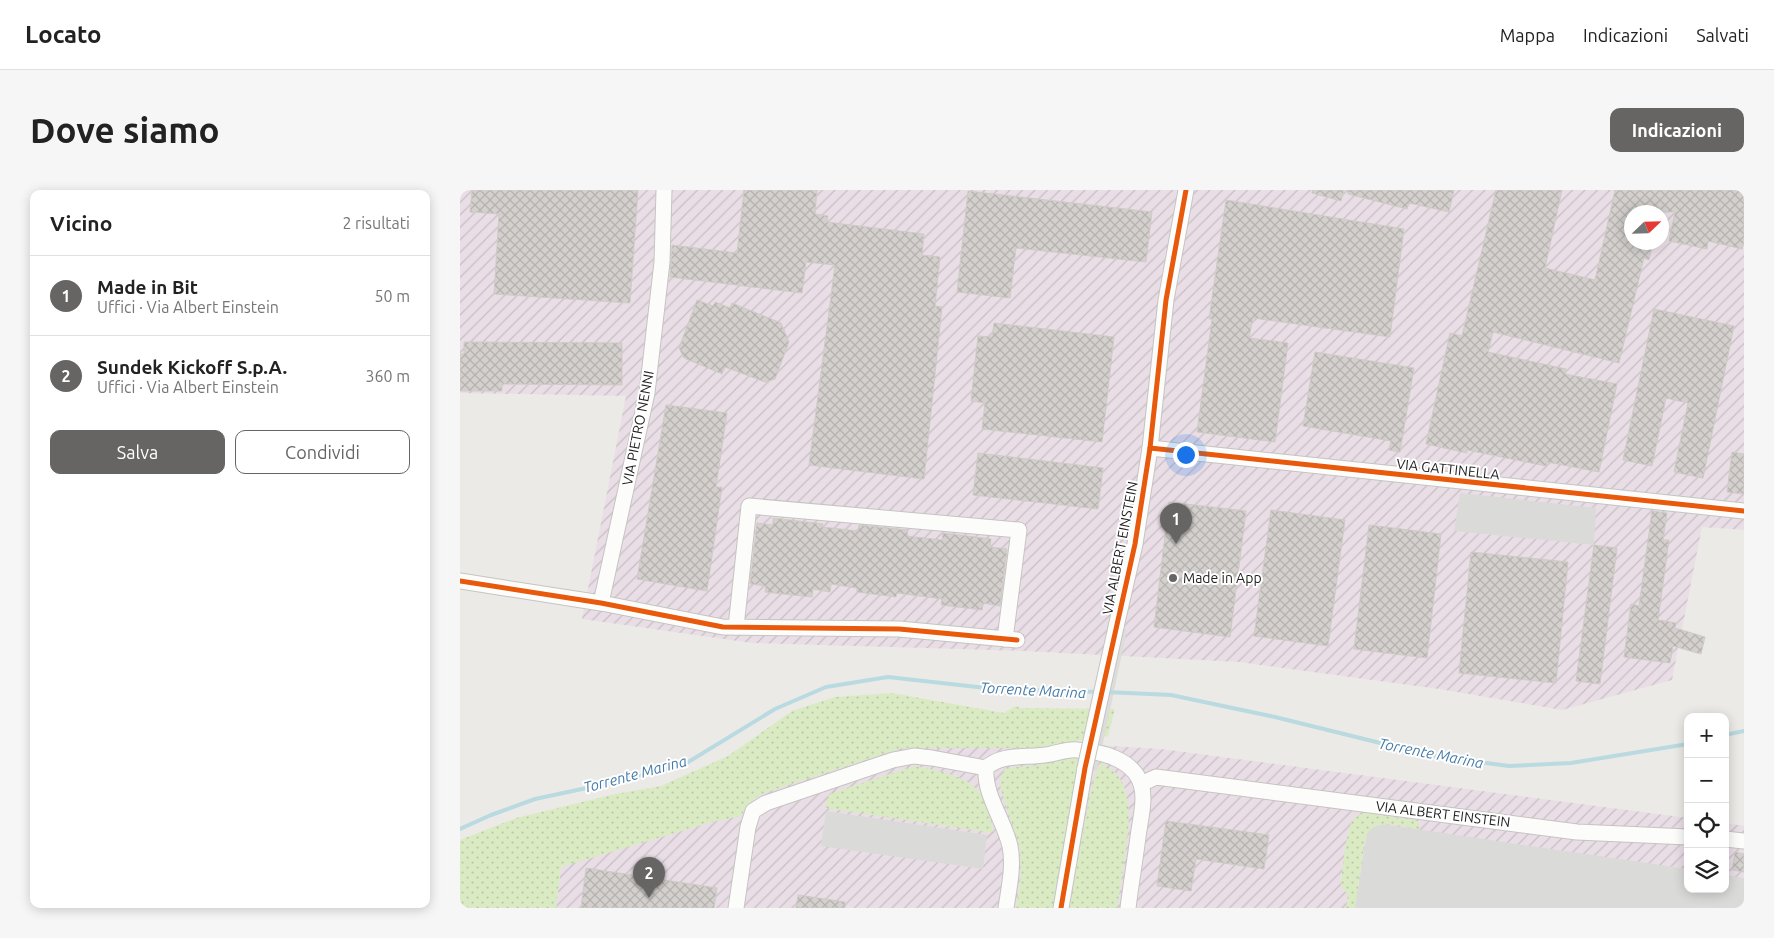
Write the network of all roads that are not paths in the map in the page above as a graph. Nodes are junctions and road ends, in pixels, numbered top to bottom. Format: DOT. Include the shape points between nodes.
graph roads {
  1 [pos="664,190"];
  2 [pos="1186,190"];
  3 [pos="1150,448"];
  4 [pos="1744,510"];
  5 [pos="460,581"];
  6 [pos="601,603"];
  7 [pos="736,627"];
  8 [pos="986,768"];
  9 [pos="1141,784"];
  10 [pos="1684,837"];
  11 [pos="1729,839"];
  12 [pos="1744,840"];
  13 [pos="736,908"];
  14 [pos="1006,908"];
  15 [pos="1061,908"];
  16 [pos="1128,908"];
  1 -- 6 [label="street, VIA PIETRO NENNI" via="662,262 647,393"];
  2 -- 3 [label="street, VIA ALBERT EINSTEIN" via="1166,300"];
  3 -- 4 [label="street, VIA GATTINELLA"];
  3 -- 15 [label="street, VIA ALBERT EINSTEIN, bridge" via="1135,544 1085,768"];
  5 -- 6 [label="street"];
  6 -- 7 [label="street"];
  7 -- 7 [label="street" via="899,629 1011,639 1019,530 749,506"];
  8 -- 9 [label="street" via="993,761 1076,750 1120,761 1131,769"];
  8 -- 13 [label="street" via="914,756 893,760 766,803 753,811 748,827"];
  8 -- 14 [label="street" via="987,785 1011,855"];
  9 -- 10 [label="street, VIA ALBERT EINSTEIN" via="1156,778 1577,832"];
  9 -- 16 [label="street" via="1142,807"];
  11 -- 12 [label="street"];
}
